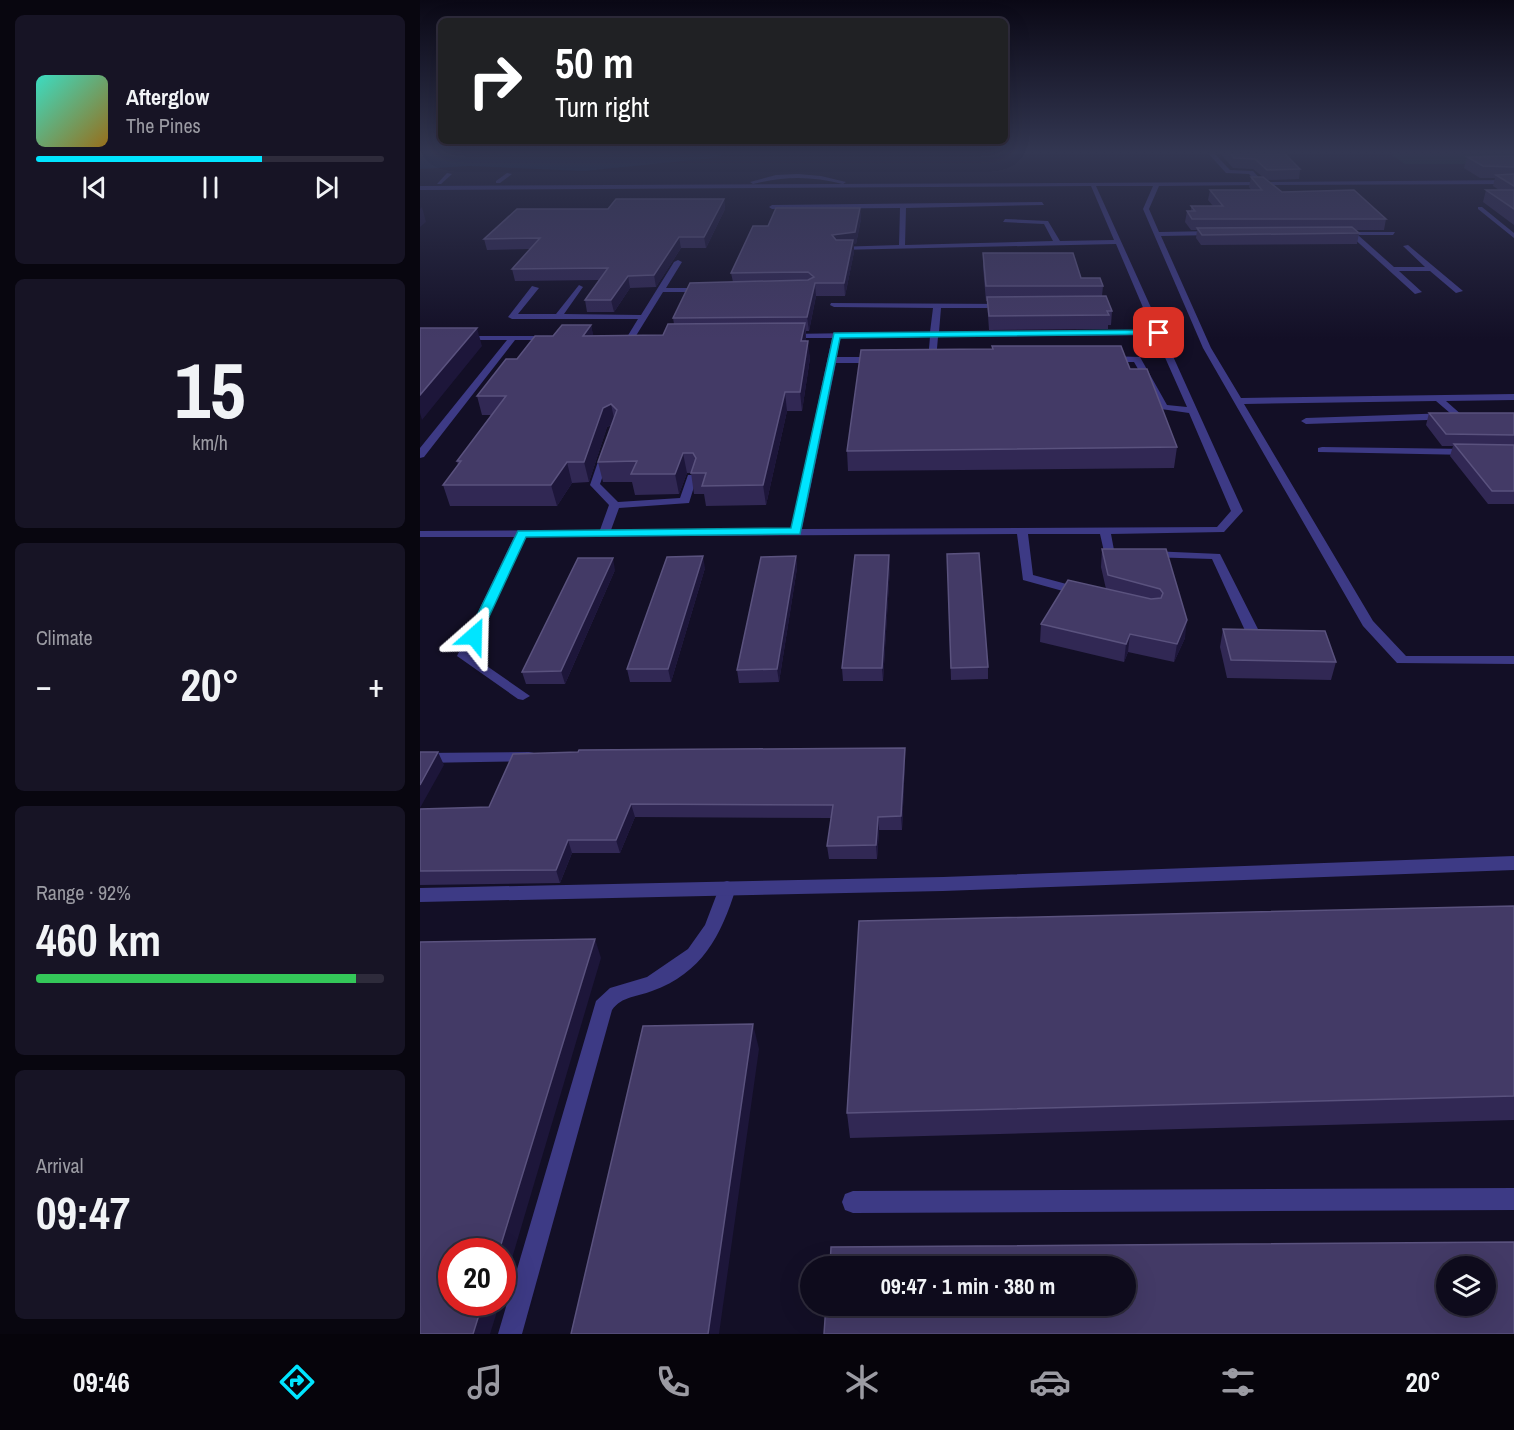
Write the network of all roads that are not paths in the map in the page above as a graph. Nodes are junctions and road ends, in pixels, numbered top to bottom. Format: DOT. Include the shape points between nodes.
graph roads {
  1 [pos="903,214"];
  2 [pos="1003,214"];
  3 [pos="1106,214"];
  4 [pos="1148,214"];
  5 [pos="1488,214"];
  6 [pos="1005,221"];
  7 [pos="1393,232"];
  8 [pos="1226,233"];
  9 [pos="1329,233"];
  10 [pos="1352,233"];
  11 [pos="1157,234"];
  12 [pos="1514,236"];
  13 [pos="1119,242"];
  14 [pos="1011,244"];
  15 [pos="1058,244"];
  16 [pos="1407,246"];
  17 [pos="902,247"];
  18 [pos="837,248"];
  19 [pos="678,262"];
  20 [pos="1392,269"];
  21 [pos="1432,269"];
  22 [pos="579,287"];
  23 [pos="535,288"];
  24 [pos="660,290"];
  25 [pos="718,290"];
  26 [pos="1459,291"];
  27 [pos="1418,292"];
  28 [pos="834,305"];
  29 [pos="1017,305"];
  30 [pos="938,306"];
  31 [pos="558,316"];
  32 [pos="643,317"];
  33 [pos="1159,333"];
  34 [pos="934,334"];
  35 [pos="837,335"];
  36 [pos="780,336"];
  37 [pos="619,337"];
  38 [pos="631,337"];
  39 [pos="642,337"];
  40 [pos="455,338"];
  41 [pos="513,338"];
  42 [pos="560,338"];
  43 [pos="1103,359"];
  44 [pos="832,360"];
  45 [pos="887,360"];
  46 [pos="921,360"];
  47 [pos="932,360"];
  48 [pos="943,360"];
  49 [pos="1514,397"];
  50 [pos="1440,400"];
  51 [pos="1238,401"];
  52 [pos="1193,411"];
  53 [pos="1306,421"];
  54 [pos="608,447"];
  55 [pos="1323,450"];
  56 [pos="1478,452"];
  57 [pos="420,455"];
  58 [pos="692,477"];
  59 [pos="615,505"];
  60 [pos="1105,530"];
  61 [pos="1022,531"];
  62 [pos="796,532"];
  63 [pos="522,533"];
  64 [pos="604,533"];
  65 [pos="420,534"];
  66 [pos="1095,596"];
  67 [pos="1255,637"];
  68 [pos="1514,660"];
  69 [pos="523,696"];
  70 [pos="549,757"];
  71 [pos="420,758"];
  72 [pos="1514,863"];
  73 [pos="727,888"];
  74 [pos="420,895"];
  75 [pos="1514,1199"];
  76 [pos="853,1203"];
  77 [pos="510,1334"];
  1 -- 17 [label="lane"];
  2 -- 6 [label="lane"];
  3 -- 13 [label="lane"];
  4 -- 11 [label="lane"];
  5 -- 12 [label="lane"];
  6 -- 14 [label="lane"];
  6 -- 15 [label="lane" via="1046,222"];
  7 -- 10 [label="lane"];
  8 -- 11 [label="lane"];
  9 -- 10 [label="lane"];
  10 -- 20 [label="lane"];
  11 -- 51 [label="lane" via="1207,348"];
  13 -- 15 [label="lane"];
  13 -- 33 [label="lane"];
  14 -- 15 [label="lane"];
  14 -- 17 [label="lane"];
  16 -- 21 [label="lane"];
  17 -- 18 [label="lane"];
  19 -- 24 [label="lane"];
  20 -- 21 [label="lane"];
  20 -- 27 [label="lane"];
  21 -- 26 [label="lane"];
  22 -- 31 [label="lane"];
  23 -- 31 [label="lane" via="512,317"];
  24 -- 25 [label="lane"];
  24 -- 32 [label="lane"];
  28 -- 30 [label="lane"];
  29 -- 30 [label="lane"];
  30 -- 34 [label="lane"];
  31 -- 32 [label="lane"];
  32 -- 38 [label="lane"];
  33 -- 34 [label="lane"];
  33 -- 52 [label="lane"];
  34 -- 35 [label="lane"];
  34 -- 47 [label="lane"];
  35 -- 36 [label="lane"];
  35 -- 44 [label="lane"];
  37 -- 38 [label="lane"];
  38 -- 39 [label="lane"];
  40 -- 41 [label="lane"];
  41 -- 42 [label="lane"];
  41 -- 57 [label="lane"];
  43 -- 52 [label="lane" via="1137,359 1164,407"];
  44 -- 45 [label="lane"];
  44 -- 62 [label="lane"];
  46 -- 47 [label="lane"];
  47 -- 48 [label="lane"];
  49 -- 50 [label="lane"];
  50 -- 51 [label="lane"];
  50 -- 53 [label="lane" via="1458,416"];
  51 -- 68 [label="lane" via="1368,623 1402,660"];
  52 -- 60 [label="lane" via="1237,511 1220,530"];
  54 -- 59 [label="lane" via="595,485"];
  55 -- 56 [label="lane"];
  58 -- 59 [label="lane" via="685,501"];
  59 -- 64 [label="lane"];
  60 -- 61 [label="lane"];
  60 -- 67 [label="lane" via="1109,554 1216,556"];
  61 -- 62 [label="lane"];
  61 -- 66 [label="lane" via="1027,577"];
  62 -- 64 [label="lane"];
  63 -- 64 [label="lane"];
  63 -- 65 [label="lane"];
  63 -- 69 [label="lane" via="464,656"];
  70 -- 71 [label="lane"];
  72 -- 73 [label="street"];
  73 -- 74 [label="street"];
  73 -- 77 [label="lane" via="714,930 702,948 650,984 616,992 603,1007"];
  75 -- 76 [label="lane"];
}
